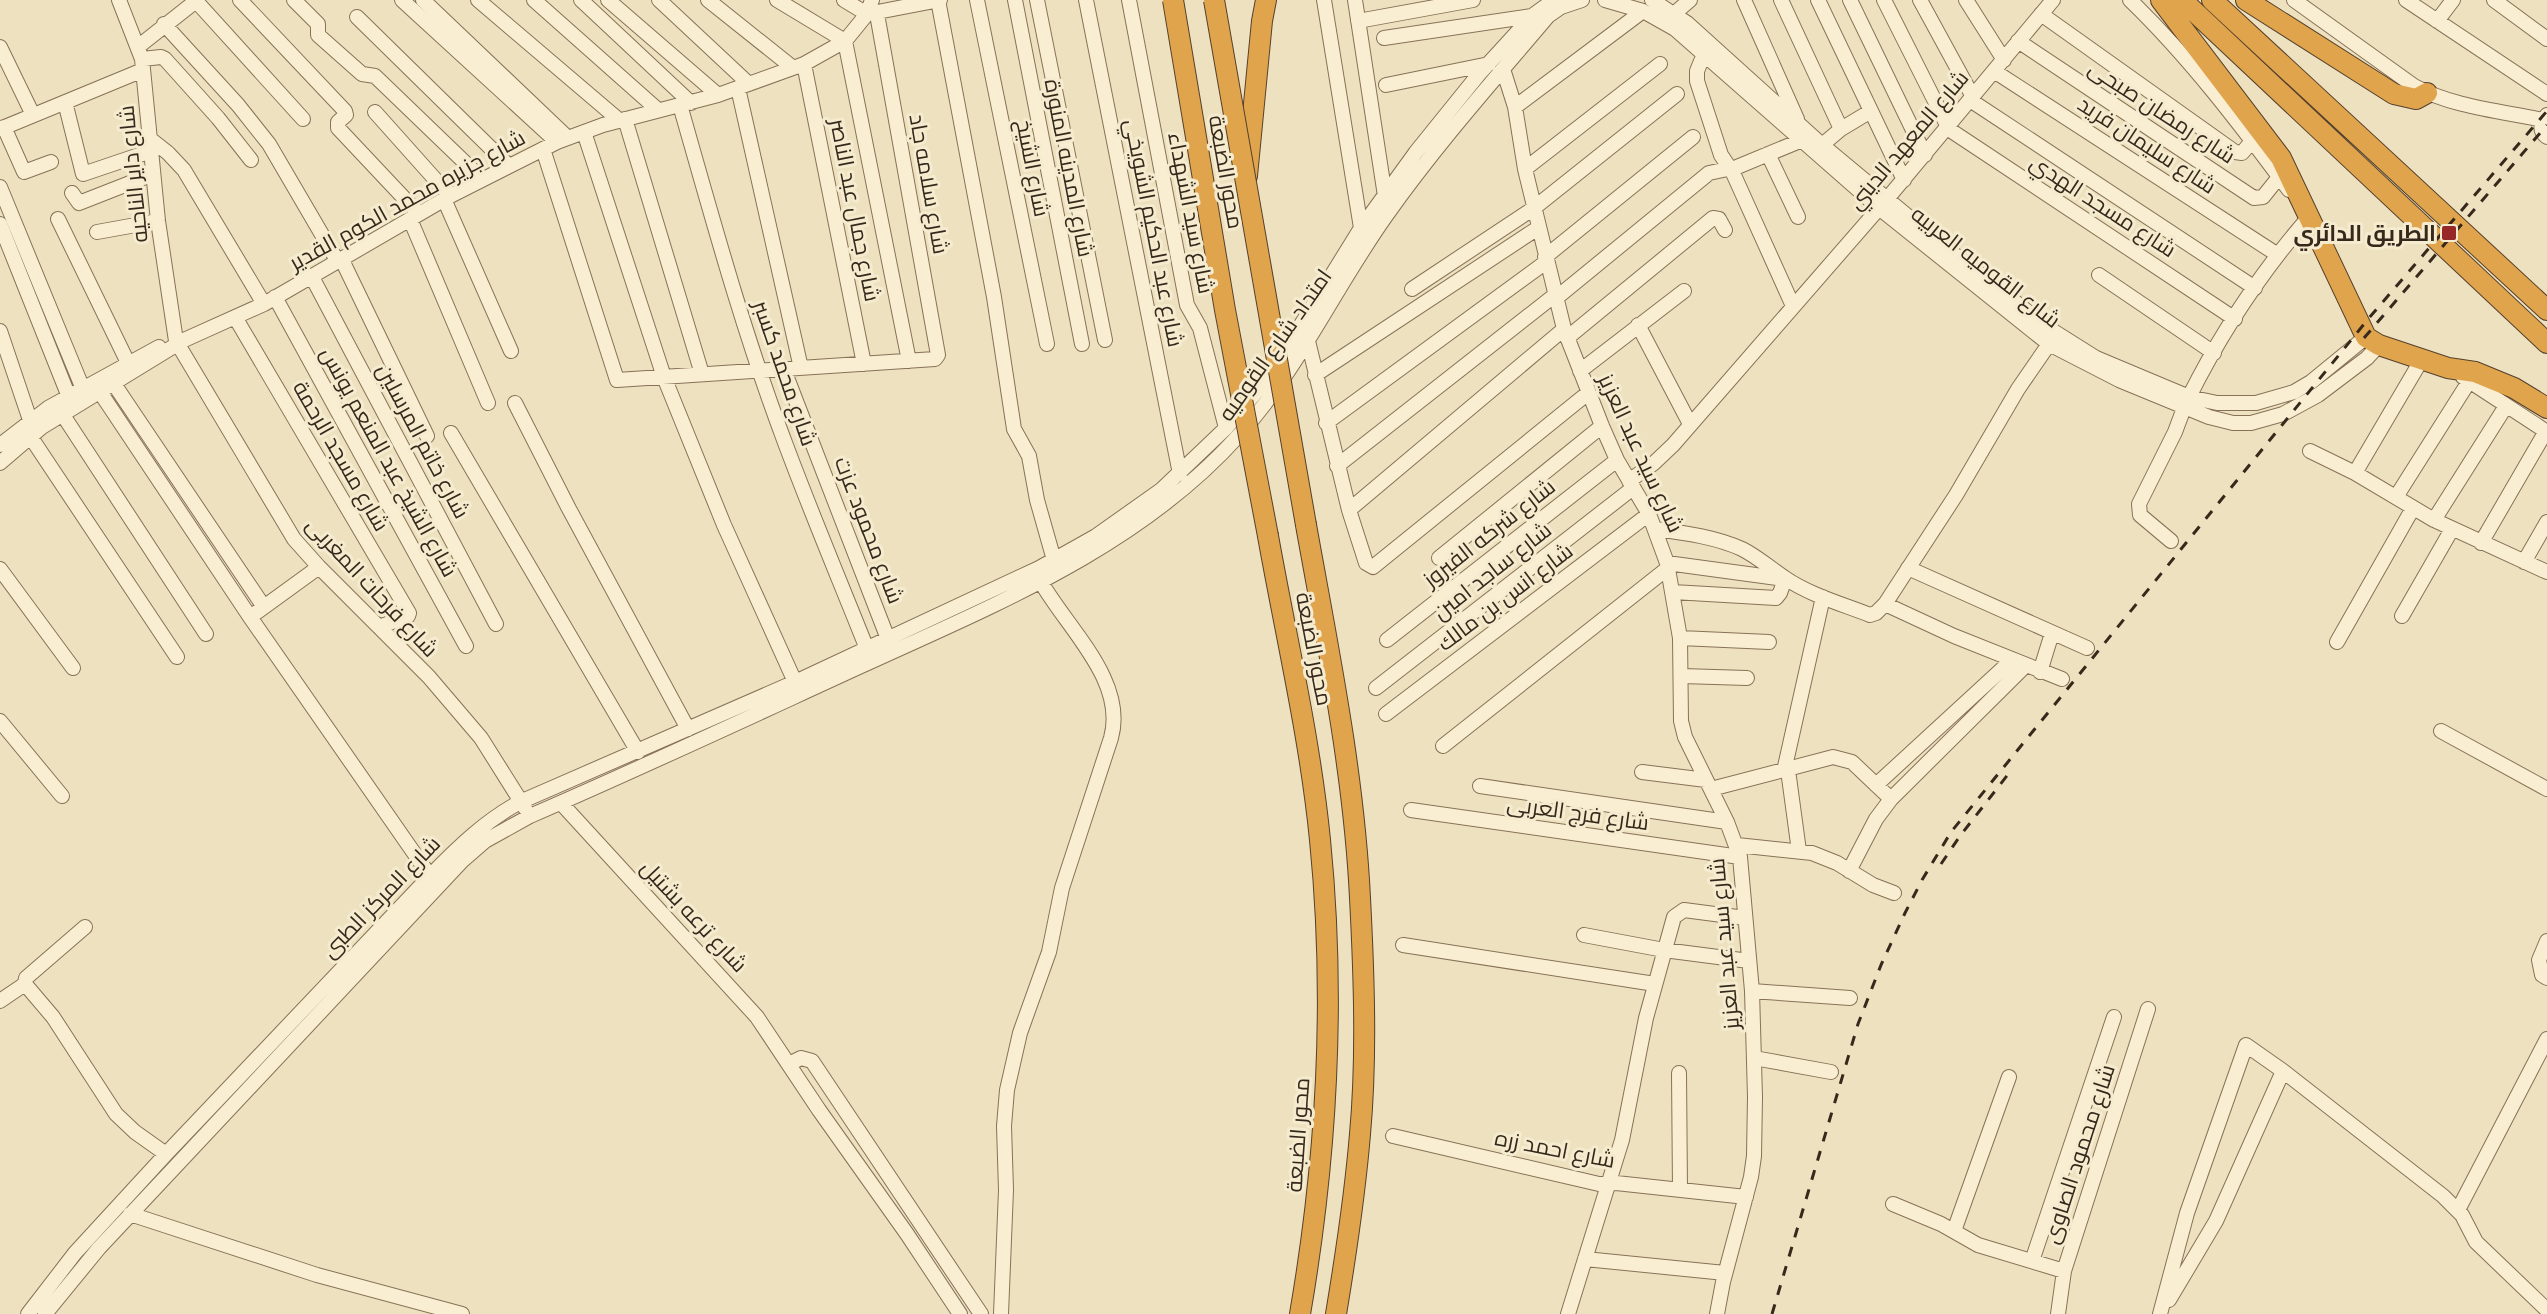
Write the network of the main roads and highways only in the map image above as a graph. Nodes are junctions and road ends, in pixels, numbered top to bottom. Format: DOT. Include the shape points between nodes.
graph roads {
  1 [pos="1173,0"];
  2 [pos="1214,0"];
  3 [pos="1266,0"];
  4 [pos="2161,0"];
  5 [pos="2182,0"];
  6 [pos="2212,0"];
  7 [pos="2246,0"];
  8 [pos="2427,93"];
  9 [pos="1247,181"];
  10 [pos="2547,310"];
  11 [pos="2547,343"];
  12 [pos="2547,408"];
  13 [pos="1300,1314"];
  14 [pos="1336,1314"];
  1 -- 13 [label="highway, محور الضبعة, bridge" via="1221,288 1311,769 1325,899 1329,1020 1324,1131 1314,1237"];
  2 -- 9 [label="highway, محور الضبعة, bridge"];
  3 -- 9 [label="highway"];
  4 -- 12 [label="highway" via="2281,158 2372,341 2514,388"];
  5 -- 11 [label="highway"];
  6 -- 10 [label="highway"];
  7 -- 8 [label="highway" via="2394,94 2416,99"];
  9 -- 14 [label="highway, محور الضبعة, bridge" via="1339,716 1360,896 1364,1022 1360,1132"];
}
